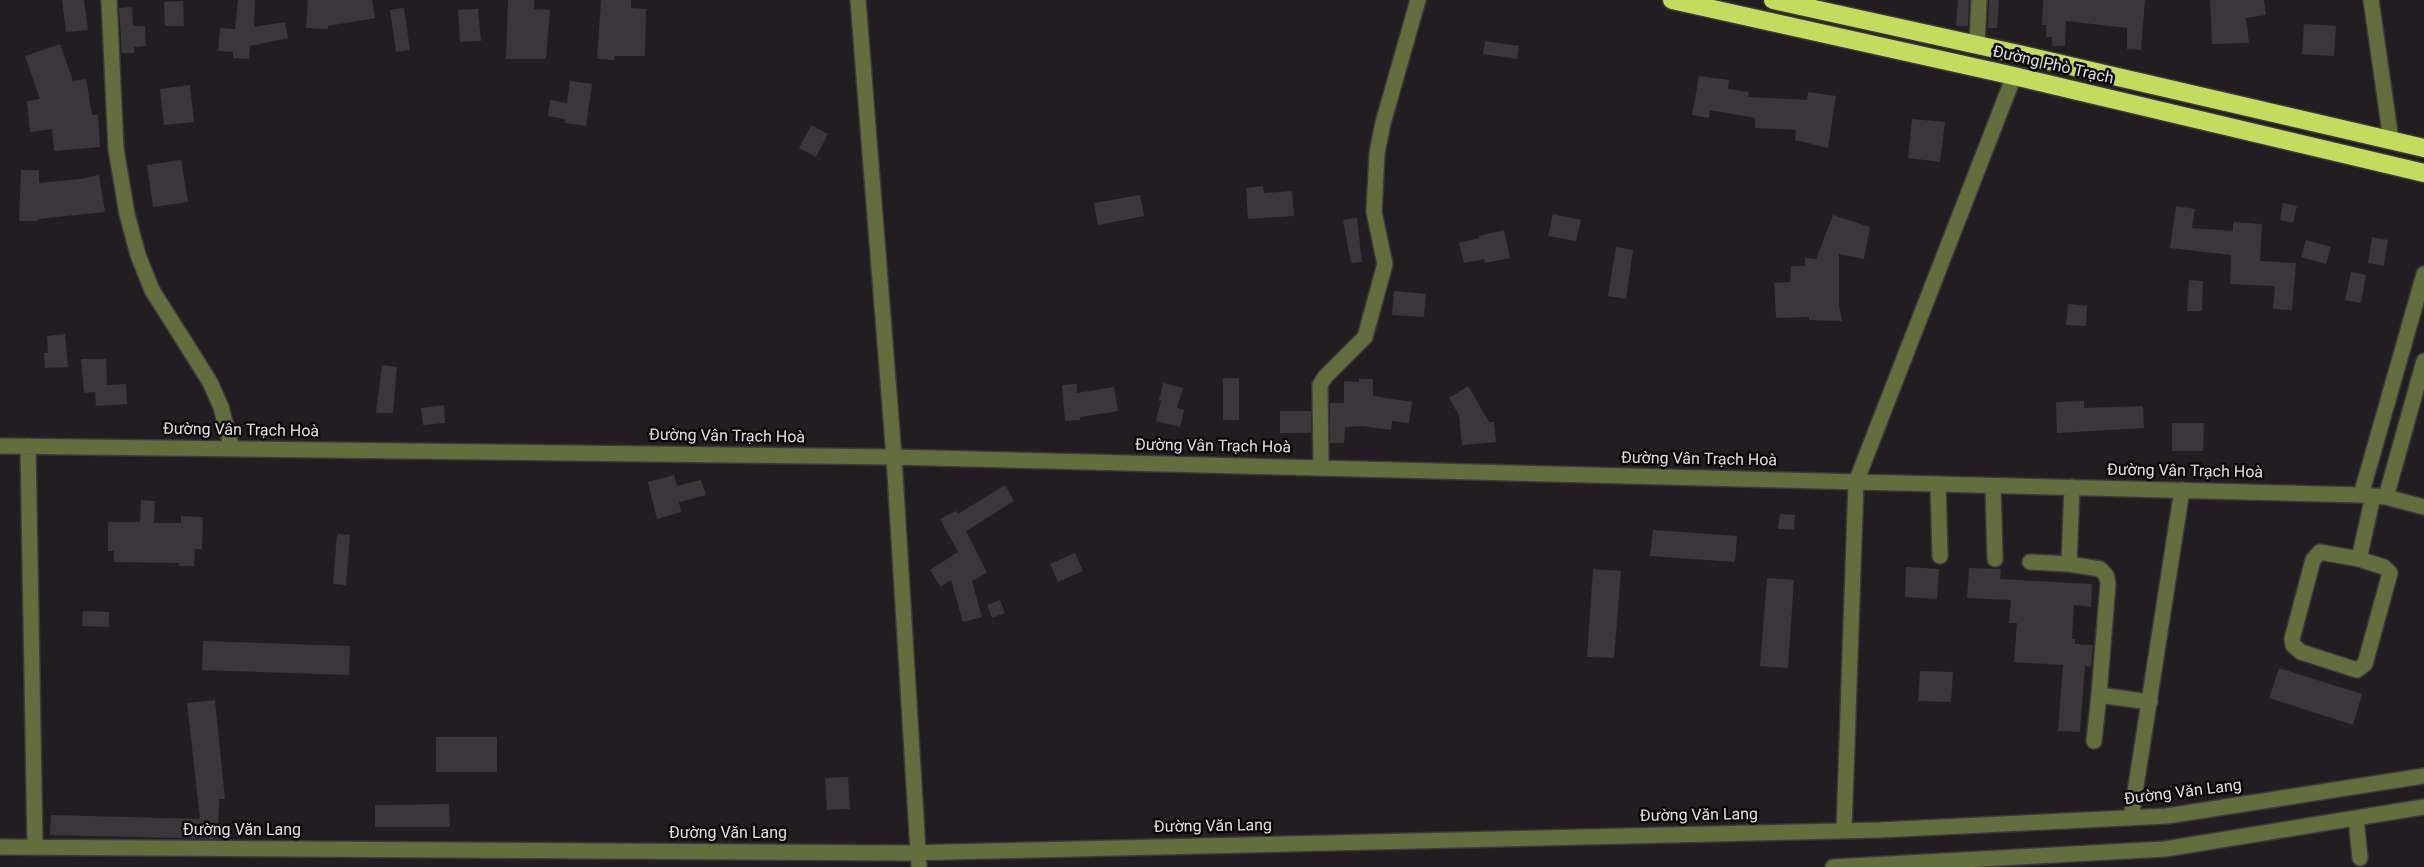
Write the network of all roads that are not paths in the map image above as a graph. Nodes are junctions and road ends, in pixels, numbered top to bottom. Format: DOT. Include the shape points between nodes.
graph roads {
  1 [pos="109,0"];
  2 [pos="858,0"];
  3 [pos="1418,0"];
  4 [pos="1672,0"];
  5 [pos="1773,0"];
  6 [pos="1980,0"];
  7 [pos="2372,0"];
  8 [pos="1815,4"];
  9 [pos="1977,45"];
  10 [pos="2023,55"];
  11 [pos="2014,76"];
  12 [pos="2391,140"];
  13 [pos="2424,148"];
  14 [pos="2424,173"];
  15 [pos="2424,274"];
  16 [pos="2424,361"];
  17 [pos="0,446"];
  18 [pos="28,446"];
  19 [pos="232,449"];
  20 [pos="894,457"];
  21 [pos="1321,468"];
  22 [pos="1856,482"];
  23 [pos="1938,484"];
  24 [pos="1993,486"];
  25 [pos="2072,487"];
  26 [pos="2182,490"];
  27 [pos="2373,496"];
  28 [pos="2424,507"];
  29 [pos="1940,556"];
  30 [pos="1995,559"];
  31 [pos="2359,559"];
  32 [pos="2030,562"];
  33 [pos="2069,564"];
  34 [pos="2099,695"];
  35 [pos="2150,702"];
  36 [pos="2094,741"];
  37 [pos="2424,776"];
  38 [pos="2424,807"];
  39 [pos="2131,818"];
  40 [pos="2356,818"];
  41 [pos="1844,831"];
  42 [pos="0,847"];
  43 [pos="35,847"];
  44 [pos="2360,858"];
  45 [pos="919,860"];
  46 [pos="1833,867"];
  1 -- 19 [label="street" via="116,149 138,255 152,290 210,382"];
  2 -- 20 [label="street"];
  3 -- 21 [label="street" via="1383,123 1374,175 1374,212 1385,264 1365,337 1320,385"];
  4 -- 11 [label="highway, Đường Phò Trạch"];
  5 -- 8 [label="highway, Đường Phò Trạch"];
  6 -- 9 [label="street"];
  7 -- 12 [label="street"];
  8 -- 9 [label="highway, Đường Phò Trạch"];
  9 -- 10 [label="highway, Đường Phò Trạch"];
  10 -- 11 [label="highway"];
  10 -- 12 [label="highway, Đường Phò Trạch"];
  11 -- 14 [label="highway, Đường Phò Trạch"];
  11 -- 22 [label="street"];
  12 -- 13 [label="highway, Đường Phò Trạch"];
  15 -- 27 [label="street"];
  16 -- 27 [label="street"];
  17 -- 18 [label="street, Đường Vân Trạch Hoà"];
  18 -- 19 [label="street, Đường Vân Trạch Hoà"];
  18 -- 43 [label="street"];
  19 -- 20 [label="street, Đường Vân Trạch Hoà"];
  20 -- 21 [label="street, Đường Vân Trạch Hoà"];
  20 -- 45 [label="street"];
  21 -- 22 [label="street, Đường Vân Trạch Hoà"];
  22 -- 23 [label="street, Đường Vân Trạch Hoà"];
  22 -- 41 [label="street"];
  23 -- 24 [label="street, Đường Vân Trạch Hoà"];
  23 -- 29 [label="street"];
  24 -- 25 [label="street, Đường Vân Trạch Hoà"];
  24 -- 30 [label="street"];
  25 -- 26 [label="street, Đường Vân Trạch Hoà"];
  25 -- 33 [label="street"];
  26 -- 27 [label="street, Đường Vân Trạch Hoà"];
  26 -- 35 [label="street"];
  27 -- 28 [label="street, Đường Vân Trạch Hoà"];
  27 -- 31 [label="street"];
  31 -- 31 [label="street" via="2324,552 2316,555 2292,639 2296,649 2354,670 2365,664 2390,578 2384,567"];
  32 -- 33 [label="street"];
  33 -- 34 [label="street" via="2100,569 2108,583"];
  34 -- 35 [label="street"];
  34 -- 36 [label="street"];
  35 -- 39 [label="street"];
  37 -- 39 [label="street, Đường Văn Lang" via="2167,816"];
  38 -- 40 [label="street"];
  39 -- 41 [label="street, Đường Văn Lang"];
  40 -- 44 [label="street"];
  40 -- 46 [label="street" via="2165,849"];
  41 -- 45 [label="street, Đường Văn Lang"];
  42 -- 43 [label="street, Đường Văn Lang"];
  43 -- 45 [label="street, Đường Văn Lang"];
}
